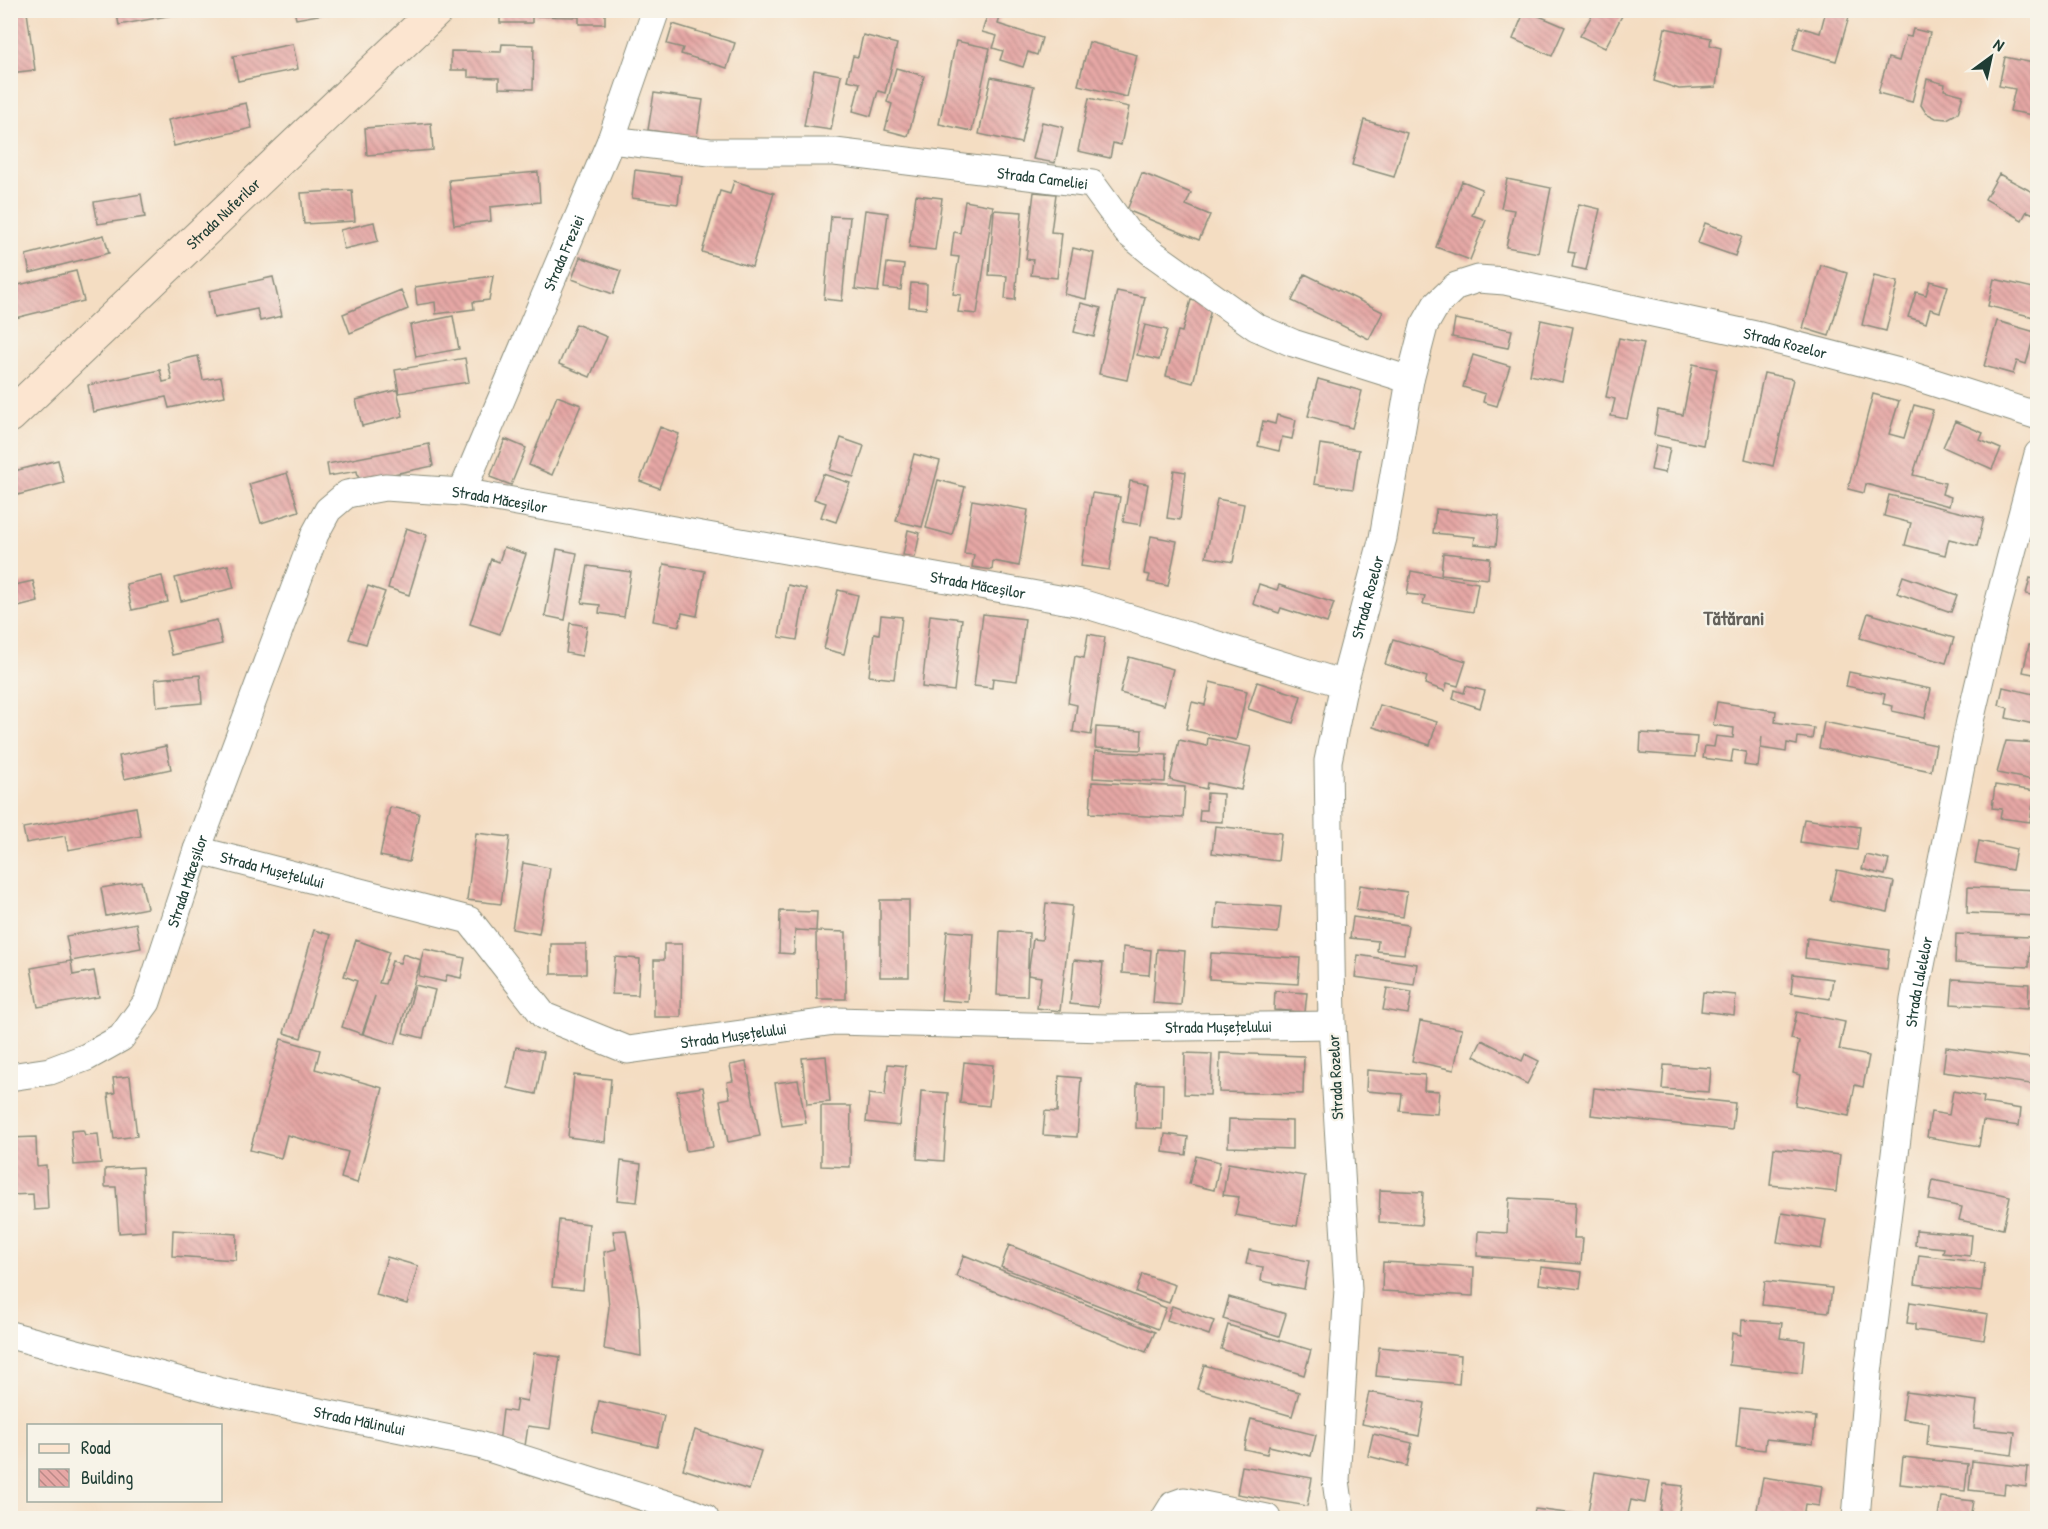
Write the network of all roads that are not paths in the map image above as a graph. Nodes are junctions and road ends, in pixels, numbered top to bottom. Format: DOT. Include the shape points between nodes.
graph roads {
  1 [pos="437,10"];
  2 [pos="656,10"];
  3 [pos="611,140"];
  4 [pos="1410,380"];
  5 [pos="10,416"];
  6 [pos="2037,416"];
  7 [pos="2037,454"];
  8 [pos="462,492"];
  9 [pos="1344,684"];
  10 [pos="197,850"];
  11 [pos="1332,1025"];
  12 [pos="10,1077"];
  13 [pos="10,1335"];
  14 [pos="705,1518"];
  15 [pos="1165,1518"];
  16 [pos="1267,1518"];
  17 [pos="1341,1518"];
  18 [pos="1856,1518"];
  1 -- 5 [label="main road, Strada Nuferilor"];
  2 -- 3 [label="street, Strada Freziei"];
  3 -- 4 [label="street, Strada Cameliei" via="710,152 835,152 1092,184 1127,232 1256,327 1293,344"];
  3 -- 8 [label="street, Strada Freziei"];
  4 -- 6 [label="street, Strada Rozelor" via="1424,326 1436,305 1456,286 1478,279 1504,281 1760,336 1907,374"];
  4 -- 9 [label="street, Strada Rozelor" via="1383,538"];
  7 -- 18 [label="street, Strada Lalelelor" via="1970,721 1914,1000 1868,1373"];
  8 -- 9 [label="street, Strada Măceșilor" via="1081,603"];
  8 -- 10 [label="street, Strada Măceșilor" via="386,488 347,494 328,510 315,534"];
  9 -- 11 [label="street, Strada Rozelor" via="1328,761"];
  10 -- 11 [label="street, Strada Mușețelului" via="469,920 544,1016 628,1050 835,1021 1106,1029"];
  10 -- 12 [label="street, Strada Măceșilor" via="147,1002 121,1038 50,1071"];
  11 -- 17 [label="street, Strada Rozelor" via="1347,1289 1336,1480"];
  13 -- 14 [label="street, Strada Mălinului" via="222,1392 479,1445"];
  15 -- 16 [label="street" via="1173,1505 1184,1501"];
}
